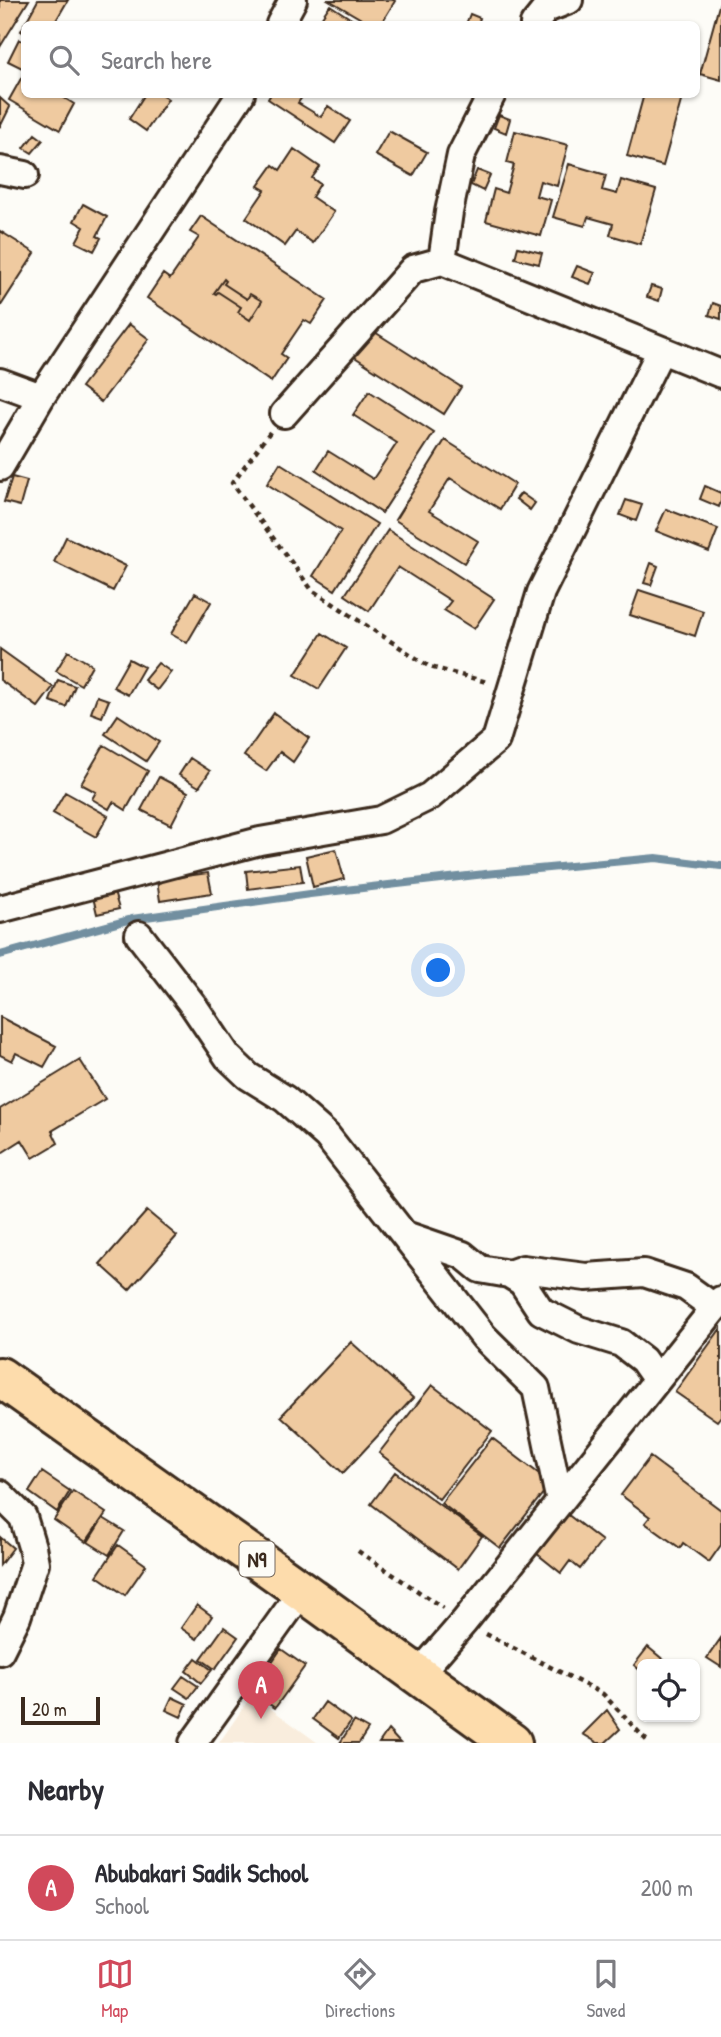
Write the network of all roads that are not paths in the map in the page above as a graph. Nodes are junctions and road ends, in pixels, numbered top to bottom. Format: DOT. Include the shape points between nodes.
graph roads {
  1 [pos="293,0"];
  2 [pos="569,0"];
  3 [pos="282,21"];
  4 [pos="536,21"];
  5 [pos="238,98"];
  6 [pos="490,98"];
  7 [pos="442,261"];
  8 [pos="662,350"];
  9 [pos="721,374"];
  10 [pos="0,382"];
  11 [pos="41,397"];
  12 [pos="284,414"];
  13 [pos="0,467"];
  14 [pos="0,909"];
  15 [pos="139,935"];
  16 [pos="405,1235"];
  17 [pos="509,1274"];
  18 [pos="718,1304"];
  19 [pos="0,1377"];
  20 [pos="657,1380"];
  21 [pos="0,1494"];
  22 [pos="560,1502"];
  23 [pos="302,1591"];
  24 [pos="0,1650"];
  25 [pos="418,1675"];
  26 [pos="193,1743"];
  27 [pos="512,1743"];
  1 -- 3 [label="street"];
  2 -- 4 [label="street" via="546,9"];
  5 -- 11 [label="street"];
  6 -- 7 [label="street" via="461,155"];
  7 -- 8 [label="street"];
  7 -- 12 [label="street" via="413,270"];
  8 -- 9 [label="street"];
  8 -- 14 [label="street" via="541,592 496,740 430,796 381,820 260,841"];
  10 -- 11 [label="street"];
  11 -- 13 [label="street"];
  15 -- 16 [label="street" via="228,1057 327,1136"];
  16 -- 17 [label="street" via="463,1255 480,1269"];
  16 -- 22 [label="street" via="484,1337 536,1388"];
  17 -- 18 [label="street" via="523,1269 586,1277 644,1273"];
  17 -- 20 [label="street" via="522,1282 541,1311 579,1330 621,1343 643,1360"];
  18 -- 20 [label="street"];
  19 -- 23 [label="highway, N9"];
  20 -- 22 [label="street"];
  21 -- 24 [label="street" via="23,1517 35,1563"];
  22 -- 25 [label="street"];
  23 -- 25 [label="highway, N9"];
  23 -- 26 [label="street"];
  25 -- 27 [label="highway, N9"];
}
